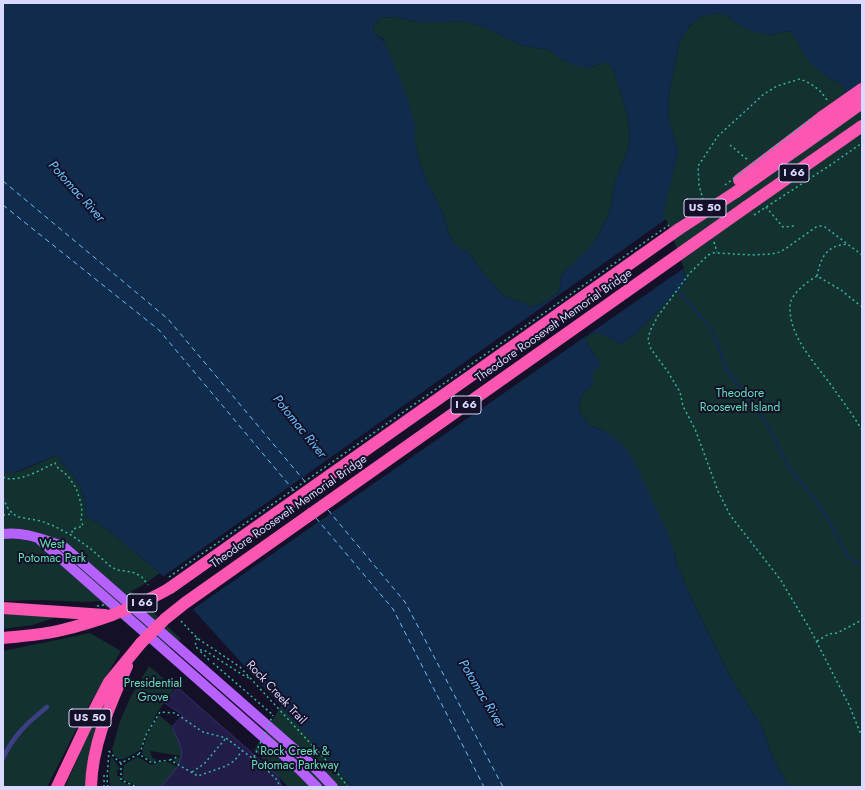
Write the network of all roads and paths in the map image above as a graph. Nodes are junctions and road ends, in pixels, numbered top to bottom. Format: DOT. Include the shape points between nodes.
graph roads {
  1 [pos="862,89"];
  2 [pos="862,103"];
  3 [pos="830,104"];
  4 [pos="814,116"];
  5 [pos="862,126"];
  6 [pos="730,145"];
  7 [pos="752,164"];
  8 [pos="726,185"];
  9 [pos="706,198"];
  10 [pos="703,200"];
  11 [pos="700,203"];
  12 [pos="766,207"];
  13 [pos="677,225"];
  14 [pos="794,226"];
  15 [pos="713,238"];
  16 [pos="847,244"];
  17 [pos="718,253"];
  18 [pos="862,255"];
  19 [pos="817,276"];
  20 [pos="862,308"];
  21 [pos="862,430"];
  22 [pos="3,477"];
  23 [pos="3,498"];
  24 [pos="13,514"];
  25 [pos="3,515"];
  26 [pos="3,534"];
  27 [pos="71,535"];
  28 [pos="37,538"];
  29 [pos="170,576"];
  30 [pos="148,585"];
  31 [pos="3,608"];
  32 [pos="112,615"];
  33 [pos="862,620"];
  34 [pos="181,621"];
  35 [pos="33,635"];
  36 [pos="3,638"];
  37 [pos="197,638"];
  38 [pos="817,641"];
  39 [pos="3,644"];
  40 [pos="199,650"];
  41 [pos="132,654"];
  42 [pos="250,678"];
  43 [pos="47,707"];
  44 [pos="103,726"];
  45 [pos="862,737"];
  46 [pos="226,738"];
  47 [pos="243,750"];
  48 [pos="138,754"];
  49 [pos="179,756"];
  50 [pos="254,757"];
  51 [pos="3,758"];
  52 [pos="170,760"];
  53 [pos="121,763"];
  54 [pos="191,772"];
  55 [pos="57,787"];
  56 [pos="91,787"];
  57 [pos="98,787"];
  58 [pos="108,787"];
  59 [pos="137,787"];
  60 [pos="280,787"];
  61 [pos="317,787"];
  62 [pos="333,787"];
  63 [pos="348,787"];
  1 -- 13 [label="highway, Theodore Roosevelt Memorial Bridge / US 50, bridge"];
  2 -- 13 [label="highway, Theodore Roosevelt Memorial Bridge / I 66, bridge" via="736,192"];
  3 -- 10 [label="path" via="814,86 800,79 777,86 764,94 718,136 698,166"];
  4 -- 7 [label="path, bridge"];
  5 -- 41 [label="highway, Theodore Roosevelt Memorial Bridge / I 66, bridge" via="185,603 160,623"];
  6 -- 7 [label="path"];
  7 -- 8 [label="path, bridge"];
  9 -- 11 [label="path"];
  12 -- 14 [label="path" via="783,227"];
  13 -- 29 [label="path, bridge"];
  13 -- 32 [label="highway, Theodore Roosevelt Memorial Bridge / I 66, bridge" via="180,581 145,602"];
  15 -- 17 [label="path"];
  16 -- 17 [label="path" via="821,226 780,252 752,255"];
  16 -- 18 [label="path"];
  16 -- 19 [label="path" via="826,253"];
  17 -- 38 [label="path" via="713,253 702,260 689,274 653,324 648,340 651,349 680,392 683,406 730,515 780,579"];
  19 -- 20 [label="path" via="841,290"];
  19 -- 21 [label="path" via="796,293 790,304 793,328 806,353 837,392"];
  22 -- 27 [label="path" via="14,480 56,463 76,488 81,503 80,520 83,526 74,529"];
  23 -- 24 [label="path"];
  24 -- 25 [label="path"];
  24 -- 27 [label="path" via="41,521"];
  26 -- 28 [label="main road" via="17,533"];
  27 -- 30 [label="path" via="110,566 141,576"];
  28 -- 61 [label="main road" via="299,768"];
  28 -- 62 [label="main road" via="64,546 300,754"];
  31 -- 32 [label="highway"];
  32 -- 35 [label="highway, Theodore Roosevelt Memorial Bridge / I 66" via="73,627"];
  33 -- 38 [label="path"];
  34 -- 37 [label="path, Rock Creek Trail"];
  35 -- 36 [label="highway"];
  35 -- 39 [label="highway, I 66"];
  37 -- 40 [label="path" via="195,646"];
  37 -- 42 [label="path, Rock Creek Trail" via="240,667"];
  38 -- 45 [label="path"];
  40 -- 42 [label="path" via="204,650"];
  40 -- 50 [label="path, bridge" via="273,715"];
  41 -- 44 [label="highway, I 66"];
  41 -- 55 [label="highway, US 50" via="109,682"];
  42 -- 63 [label="path, Rock Creek Trail"];
  43 -- 51 [label="lane" via="17,734"];
  44 -- 56 [label="highway" via="92,768"];
  44 -- 57 [label="highway, I 66"];
  46 -- 47 [label="path"];
  46 -- 48 [label="path" via="203,732 175,713 160,712"];
  46 -- 54 [label="path" via="204,764"];
  47 -- 50 [label="path"];
  47 -- 54 [label="path" via="234,762 226,766 198,776"];
  48 -- 52 [label="path" via="152,763"];
  48 -- 53 [label="path"];
  49 -- 52 [label="path"];
  50 -- 60 [label="path" via="277,780"];
  52 -- 54 [label="path"];
  53 -- 58 [label="path" via="109,751"];
  53 -- 59 [label="path" via="121,780"];
}
